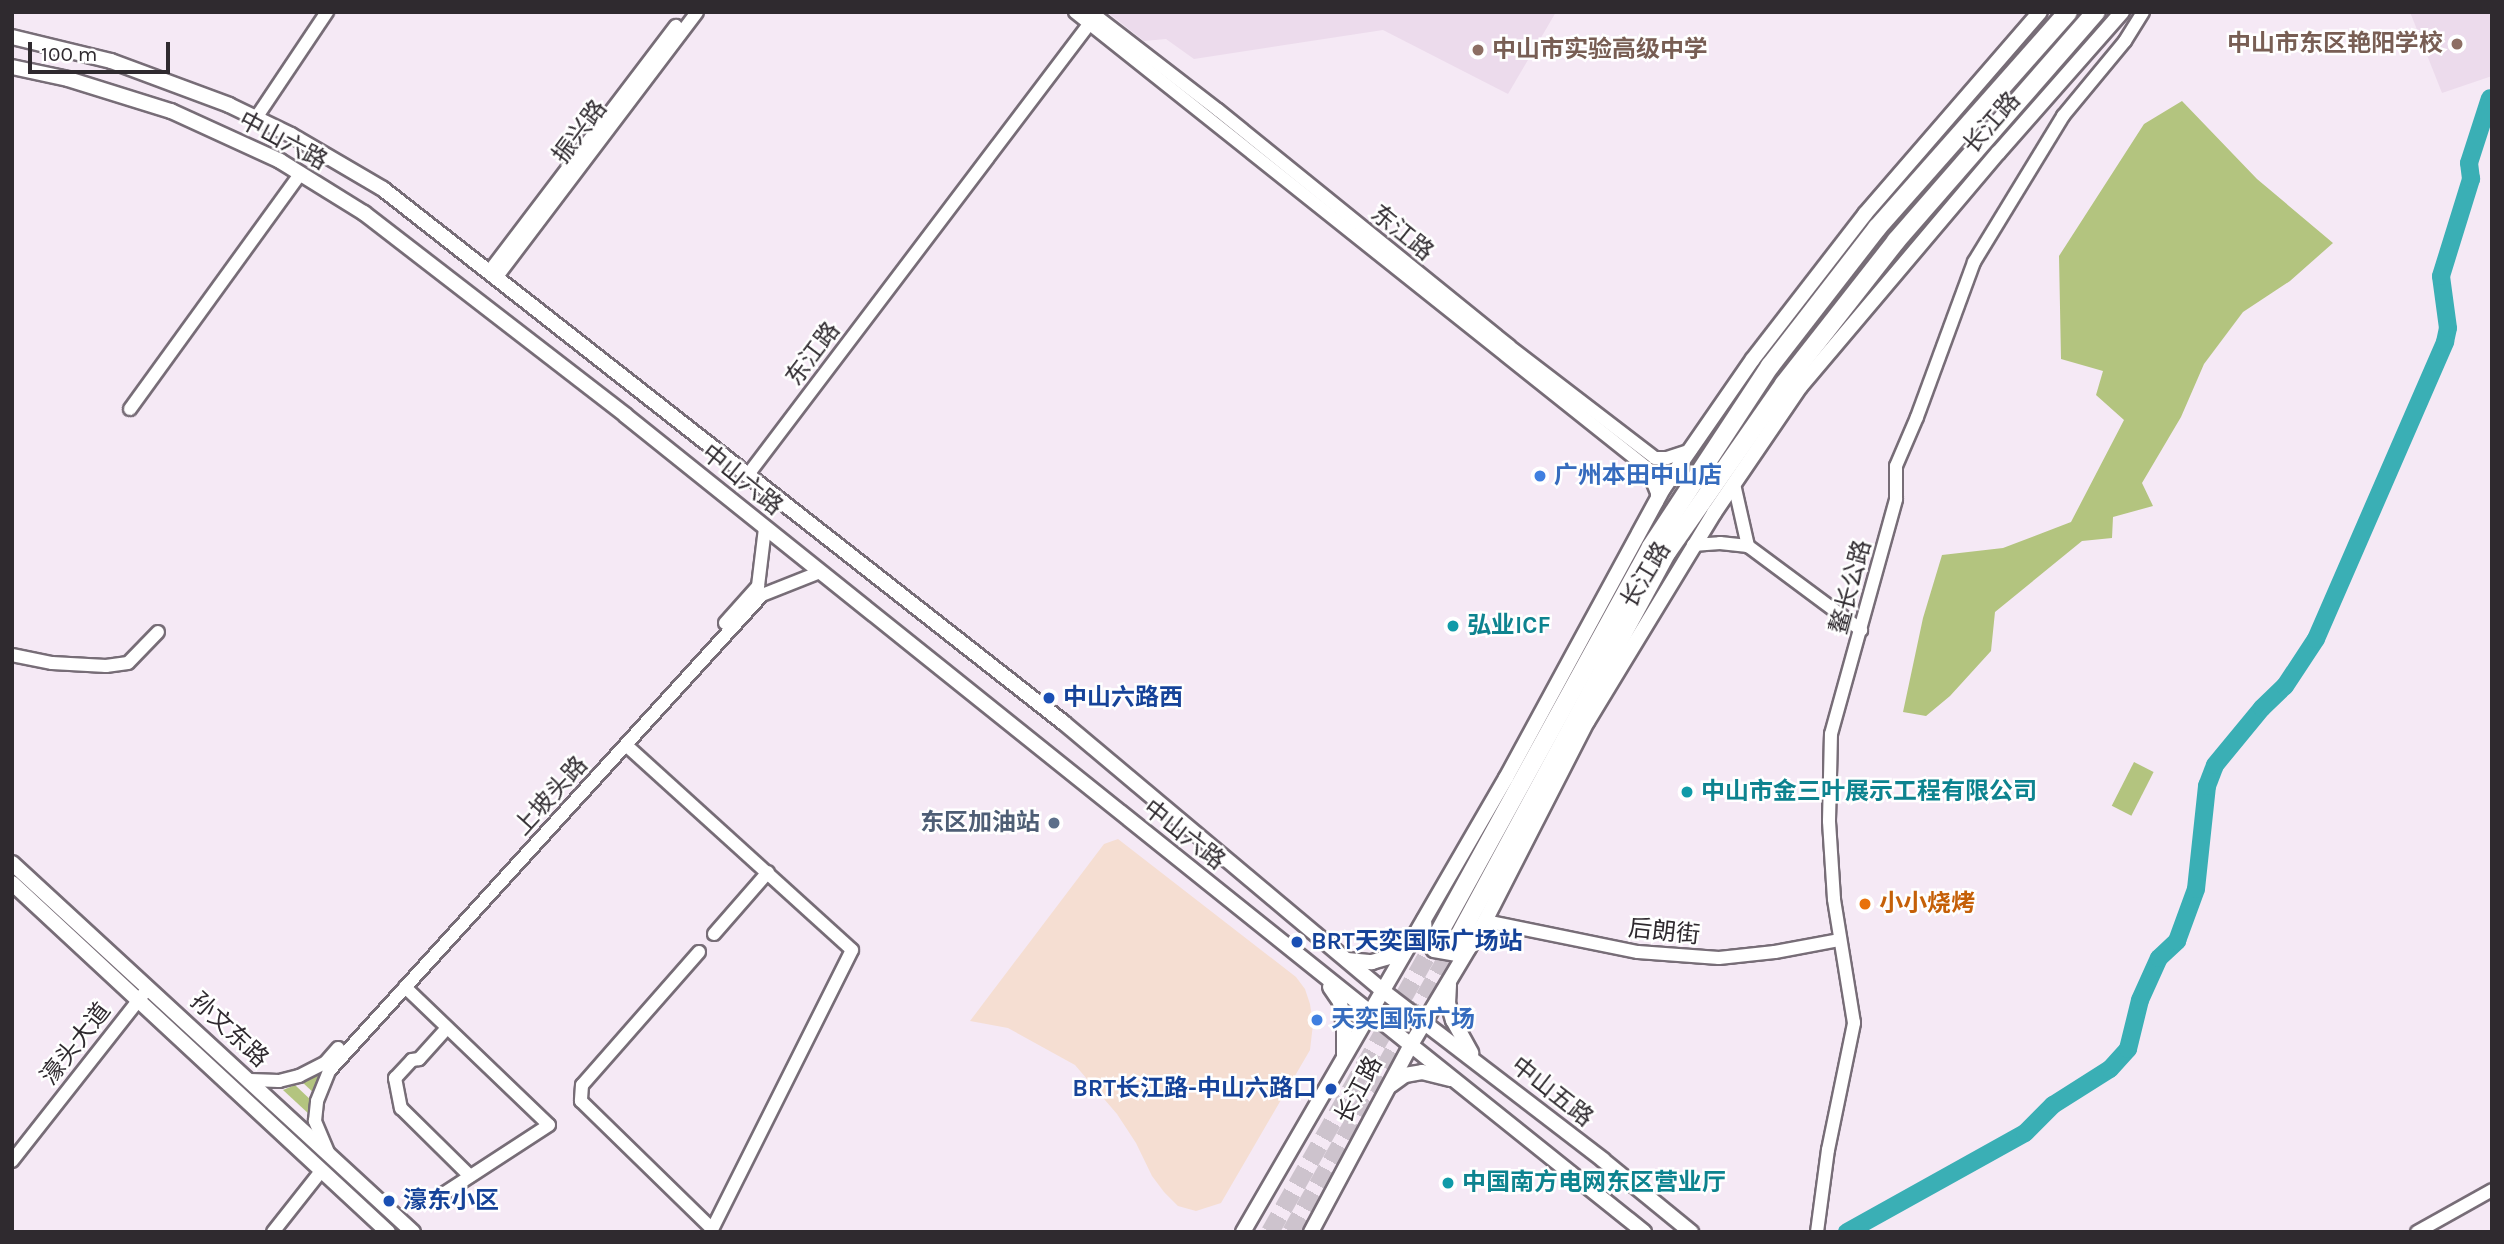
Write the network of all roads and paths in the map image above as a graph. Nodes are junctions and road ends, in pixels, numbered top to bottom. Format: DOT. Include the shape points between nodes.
graph roads {
  1 [pos="327,12"];
  2 [pos="687,12"];
  3 [pos="697,12"];
  4 [pos="1075,12"];
  5 [pos="2040,12"];
  6 [pos="2068,12"];
  7 [pos="2096,12"];
  8 [pos="2102,12"];
  9 [pos="2122,12"];
  10 [pos="2143,12"];
  11 [pos="1092,17"];
  12 [pos="12,37"];
  13 [pos="12,66"];
  14 [pos="2064,78"];
  15 [pos="256,118"];
  16 [pos="1948,118"];
  17 [pos="301,173"];
  18 [pos="1962,196"];
  19 [pos="1893,211"];
  20 [pos="1901,235"];
  21 [pos="492,275"];
  22 [pos="130,409"];
  23 [pos="1691,450"];
  24 [pos="747,476"];
  25 [pos="1734,484"];
  26 [pos="1660,495"];
  27 [pos="765,528"];
  28 [pos="1693,545"];
  29 [pos="1748,546"];
  30 [pos="820,572"];
  31 [pos="1861,630"];
  32 [pos="158,632"];
  33 [pos="12,655"];
  34 [pos="626,745"];
  35 [pos="12,863"];
  36 [pos="768,872"];
  37 [pos="12,883"];
  38 [pos="1424,920"];
  39 [pos="1485,921"];
  40 [pos="1440,931"];
  41 [pos="714,934"];
  42 [pos="1840,940"];
  43 [pos="1463,943"];
  44 [pos="1410,944"];
  45 [pos="699,952"];
  46 [pos="1345,959"];
  47 [pos="1326,980"];
  48 [pos="1449,982"];
  49 [pos="149,987"];
  50 [pos="405,987"];
  51 [pos="1383,991"];
  52 [pos="138,999"];
  53 [pos="1370,1012"];
  54 [pos="1424,1023"];
  55 [pos="1388,1025"];
  56 [pos="447,1028"];
  57 [pos="1412,1043"];
  58 [pos="1344,1056"];
  59 [pos="1478,1063"];
  60 [pos="327,1067"];
  61 [pos="250,1080"];
  62 [pos="1461,1083"];
  63 [pos="1389,1086"];
  64 [pos="328,1152"];
  65 [pos="12,1161"];
  66 [pos="322,1170"];
  67 [pos="470,1176"];
  68 [pos="2492,1190"];
  69 [pos="443,1194"];
  70 [pos="711,1230"];
  71 [pos="274,1232"];
  72 [pos="388,1232"];
  73 [pos="413,1232"];
  74 [pos="1243,1232"];
  75 [pos="1311,1232"];
  76 [pos="1644,1232"];
  77 [pos="1691,1232"];
  78 [pos="1817,1232"];
  79 [pos="2417,1232"];
  1 -- 15 [label="street"];
  2 -- 21 [label="street, 振兴路"];
  3 -- 21 [label="street, 振兴路"];
  4 -- 11 [label="street, 东江路"];
  5 -- 16 [label="main road, 长江路"];
  6 -- 19 [label="highway, 长江路"];
  7 -- 20 [label="highway, 长江路"];
  8 -- 14 [label="main road"];
  9 -- 14 [label="main road, 长江路"];
  10 -- 31 [label="street, 鳌长公路" via="2063,116 1974,262 1896,466 1896,499"];
  11 -- 23 [label="street, 东江路" via="1218,110 1655,458"];
  11 -- 24 [label="street, 东江路"];
  11 -- 26 [label="street, 东江路" via="1647,468"];
  12 -- 15 [label="main road, 中山六路" via="111,61"];
  13 -- 17 [label="main road, 中山六路" via="171,111"];
  14 -- 18 [label="main road, 长江路"];
  15 -- 21 [label="main road, 中山六路" via="383,189"];
  16 -- 19 [label="main road, 长江路"];
  16 -- 23 [label="main road, 长江路" via="1864,214"];
  17 -- 22 [label="street"];
  17 -- 27 [label="main road, 中山六路" via="364,213"];
  18 -- 20 [label="main road"];
  18 -- 25 [label="main road, 长江路" via="1800,387"];
  19 -- 40 [label="highway, 长江路" via="1770,366 1651,547"];
  20 -- 43 [label="highway, 长江路" via="1784,384 1667,552"];
  21 -- 24 [label="main road, 中山六路"];
  23 -- 26 [label="main road, 长江路"];
  24 -- 46 [label="main road, 中山六路" via="1064,723"];
  25 -- 28 [label="main road, 长江路"];
  25 -- 29 [label="street"];
  26 -- 38 [label="main road, 长江路"];
  27 -- 30 [label="main road, 中山六路"];
  27 -- 60 [label="street, 上坡头路" via="758,586"];
  28 -- 29 [label="street"];
  28 -- 39 [label="main road, 长江路" via="1587,722"];
  29 -- 31 [label="street"];
  30 -- 34 [label="street, 上坡头路" via="762,595"];
  30 -- 47 [label="main road, 中山六路"];
  31 -- 42 [label="street, 鳌长公路" via="1831,734 1829,821"];
  32 -- 33 [label="street" via="128,663 52,663"];
  34 -- 36 [label="street"];
  34 -- 50 [label="street, 上坡头路"];
  35 -- 49 [label="main road, 孙文东路"];
  36 -- 41 [label="street"];
  36 -- 70 [label="street" via="852,950"];
  37 -- 52 [label="main road, 孙文东路"];
  38 -- 43 [label="main road" via="1424,934 1434,950 1456,954"];
  38 -- 44 [label="main road, 长江路"];
  39 -- 42 [label="street, 后朗街" via="1638,952 1719,958"];
  39 -- 43 [label="main road, 长江路"];
  42 -- 78 [label="street, 鳌长公路" via="1854,1023"];
  43 -- 48 [label="main road, 长江路"];
  44 -- 46 [label="main road" via="1372,962"];
  44 -- 51 [label="main road, 长江路"];
  45 -- 70 [label="street" via="582,1085 580,1101"];
  46 -- 51 [label="main road, 中山六路"];
  47 -- 53 [label="main road, 中山六路"];
  47 -- 58 [label="main road" via="1340,1002"];
  48 -- 54 [label="main road, 长江路"];
  48 -- 59 [label="main road" via="1453,1020"];
  49 -- 52 [label="street, 濠头大道"];
  49 -- 61 [label="main road, 孙文东路"];
  50 -- 56 [label="street"];
  50 -- 60 [label="street, 上坡头路"];
  51 -- 53 [label="main road, 长江路"];
  51 -- 54 [label="main road, 中山五路"];
  52 -- 65 [label="street, 濠头大道"];
  52 -- 66 [label="main road, 孙文东路"];
  53 -- 55 [label="main road, 中山六路"];
  53 -- 58 [label="main road, 长江路"];
  54 -- 57 [label="main road, 长江路"];
  54 -- 59 [label="main road, 中山五路"];
  55 -- 57 [label="main road, 中山五路"];
  56 -- 67 [label="street" via="395,1078 401,1108"];
  56 -- 67 [label="street" via="549,1125"];
  57 -- 62 [label="main road, 中山五路"];
  57 -- 63 [label="main road, 长江路"];
  58 -- 74 [label="main road, 长江路"];
  59 -- 77 [label="main road, 中山五路"];
  60 -- 61 [label="street" via="279,1081"];
  60 -- 64 [label="street" via="315,1121"];
  61 -- 64 [label="main road, 孙文东路"];
  62 -- 63 [label="main road" via="1422,1072 1405,1075"];
  62 -- 76 [label="main road, 中山五路"];
  63 -- 75 [label="main road, 长江路"];
  64 -- 73 [label="main road, 孙文东路"];
  66 -- 71 [label="street"];
  66 -- 72 [label="main road, 孙文东路"];
  67 -- 69 [label="street"];
  68 -- 79 [label="street"];
}
